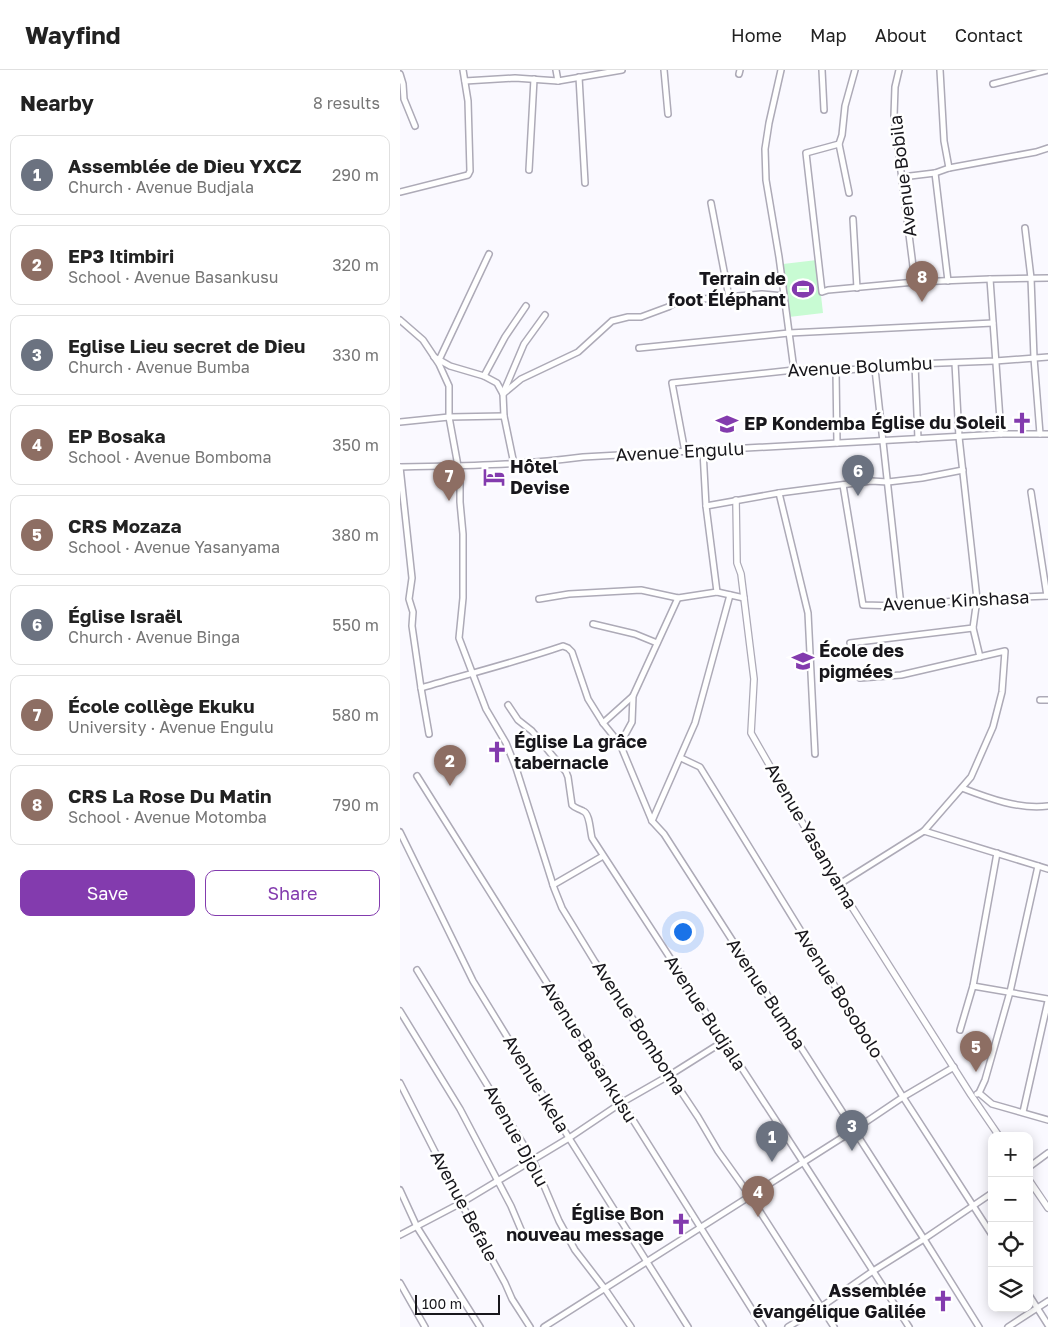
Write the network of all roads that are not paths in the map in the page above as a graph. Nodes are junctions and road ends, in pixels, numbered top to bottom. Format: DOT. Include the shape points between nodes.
graph roads {
  1 [pos="464,70"];
  2 [pos="556,70"];
  3 [pos="621,70"];
  4 [pos="664,70"];
  5 [pos="781,70"];
  6 [pos="822,70"];
  7 [pos="855,70"];
  8 [pos="899,70"];
  9 [pos="940,70"];
  10 [pos="1048,70"];
  11 [pos="400,74"];
  12 [pos="579,78"];
  13 [pos="534,79"];
  14 [pos="465,81"];
  15 [pos="558,81"];
  16 [pos="993,84"];
  17 [pos="824,110"];
  18 [pos="668,114"];
  19 [pos="415,126"];
  20 [pos="839,144"];
  21 [pos="1048,148"];
  22 [pos="949,168"];
  23 [pos="528,170"];
  24 [pos="935,173"];
  25 [pos="902,177"];
  26 [pos="584,183"];
  27 [pos="400,192"];
  28 [pos="849,193"];
  29 [pos="711,203"];
  30 [pos="853,219"];
  31 [pos="1025,228"];
  32 [pos="489,254"];
  33 [pos="1031,278"];
  34 [pos="1048,278"];
  35 [pos="990,279"];
  36 [pos="948,281"];
  37 [pos="915,282"];
  38 [pos="857,288"];
  39 [pos="784,296"];
  40 [pos="729,297"];
  41 [pos="526,306"];
  42 [pos="545,315"];
  43 [pos="400,320"];
  44 [pos="993,323"];
  45 [pos="789,332"];
  46 [pos="639,348"];
  47 [pos="434,356"];
  48 [pos="1048,357"];
  49 [pos="1034,358"];
  50 [pos="440,360"];
  51 [pos="995,361"];
  52 [pos="955,363"];
  53 [pos="915,364"];
  54 [pos="874,369"];
  55 [pos="794,370"];
  56 [pos="836,371"];
  57 [pos="484,376"];
  58 [pos="503,394"];
  59 [pos="504,416"];
  60 [pos="449,417"];
  61 [pos="400,422"];
  62 [pos="1000,434"];
  63 [pos="1040,434"];
  64 [pos="1048,434"];
  65 [pos="959,437"];
  66 [pos="918,439"];
  67 [pos="883,441"];
  68 [pos="838,443"];
  69 [pos="703,451"];
  70 [pos="685,452"];
  71 [pos="514,464"];
  72 [pos="458,466"];
  73 [pos="400,467"];
  74 [pos="963,470"];
  75 [pos="888,482"];
  76 [pos="844,484"];
  77 [pos="1031,492"];
  78 [pos="779,493"];
  79 [pos="736,500"];
  80 [pos="706,506"];
  81 [pos="717,592"];
  82 [pos="730,595"];
  83 [pos="1048,596"];
  84 [pos="678,598"];
  85 [pos="744,598"];
  86 [pos="539,599"];
  87 [pos="977,599"];
  88 [pos="901,606"];
  89 [pos="593,624"];
  90 [pos="973,628"];
  91 [pos="657,643"];
  92 [pos="850,643"];
  93 [pos="980,657"];
  94 [pos="472,673"];
  95 [pos="860,678"];
  96 [pos="421,688"];
  97 [pos="633,696"];
  98 [pos="1040,700"];
  99 [pos="1048,700"];
  100 [pos="508,705"];
  101 [pos="602,723"];
  102 [pos="429,734"];
  103 [pos="620,744"];
  104 [pos="815,754"];
  105 [pos="681,758"];
  106 [pos="417,776"];
  107 [pos="962,788"];
  108 [pos="1048,806"];
  109 [pos="652,821"];
  110 [pos="400,832"];
  111 [pos="924,832"];
  112 [pos="996,853"];
  113 [pos="603,856"];
  114 [pos="1038,866"];
  115 [pos="1048,869"];
  116 [pos="553,885"];
  117 [pos="838,885"];
  118 [pos="417,970"];
  119 [pos="973,986"];
  120 [pos="1010,992"];
  121 [pos="1048,1000"];
  122 [pos="400,1011"];
  123 [pos="960,1030"];
  124 [pos="724,1040"];
  125 [pos="954,1067"];
  126 [pos="670,1075"];
  127 [pos="400,1083"];
  128 [pos="979,1093"];
  129 [pos="971,1095"];
  130 [pos="903,1096"];
  131 [pos="622,1103"];
  132 [pos="1023,1112"];
  133 [pos="1048,1120"];
  134 [pos="854,1130"];
  135 [pos="996,1132"];
  136 [pos="569,1138"];
  137 [pos="1048,1153"];
  138 [pos="533,1160"];
  139 [pos="803,1162"];
  140 [pos="1033,1164"];
  141 [pos="498,1181"];
  142 [pos="1033,1186"];
  143 [pos="400,1190"];
  144 [pos="750,1196"];
  145 [pos="988,1196"];
  146 [pos="461,1203"];
  147 [pos="974,1206"];
  148 [pos="1048,1208"];
  149 [pos="417,1226"];
  150 [pos="700,1228"];
  151 [pos="988,1229"];
  152 [pos="522,1232"];
  153 [pos="400,1235"];
  154 [pos="924,1240"];
  155 [pos="648,1261"];
  156 [pos="873,1271"];
  157 [pos="400,1283"];
  158 [pos="605,1289"];
  159 [pos="1048,1301"];
  160 [pos="1033,1302"];
  161 [pos="821,1307"];
  162 [pos="1037,1308"];
  163 [pos="1048,1325"];
  164 [pos="425,1327"];
  165 [pos="480,1327"];
  166 [pos="530,1327"];
  167 [pos="544,1327"];
  168 [pos="631,1327"];
  169 [pos="688,1327"];
  170 [pos="763,1327"];
  171 [pos="788,1327"];
  172 [pos="834,1327"];
  173 [pos="909,1327"];
  174 [pos="979,1327"];
  175 [pos="1008,1327"];
  1 -- 14 [label="street"];
  2 -- 15 [label="street"];
  3 -- 12 [label="street"];
  4 -- 18 [label="street"];
  5 -- 39 [label="street" via="765,149 766,180"];
  6 -- 17 [label="street"];
  7 -- 20 [label="street"];
  8 -- 25 [label="street, Avenue Bobila" via="894,116"];
  9 -- 22 [label="street" via="944,141"];
  10 -- 16 [label="street"];
  11 -- 19 [label="street" via="404,100"];
  12 -- 15 [label="street"];
  12 -- 26 [label="street"];
  13 -- 14 [label="street"];
  13 -- 15 [label="street"];
  13 -- 23 [label="street"];
  14 -- 27 [label="street" via="468,175"];
  20 -- 28 [label="street"];
  20 -- 38 [label="street" via="806,153 822,292"];
  21 -- 22 [label="street"];
  22 -- 24 [label="street"];
  24 -- 25 [label="street"];
  24 -- 36 [label="street"];
  25 -- 37 [label="street, Avenue Bobila"];
  29 -- 40 [label="street"];
  30 -- 38 [label="street"];
  31 -- 33 [label="street"];
  32 -- 50 [label="street"];
  33 -- 34 [label="street"];
  33 -- 35 [label="street"];
  33 -- 49 [label="street"];
  35 -- 36 [label="street"];
  35 -- 44 [label="street"];
  36 -- 37 [label="street"];
  37 -- 38 [label="street"];
  39 -- 40 [label="street"];
  39 -- 45 [label="street"];
  40 -- 58 [label="street" via="678,301 641,317 612,321 578,352 521,379"];
  41 -- 57 [label="street"];
  42 -- 58 [label="street" via="524,344"];
  43 -- 47 [label="street" via="423,340"];
  44 -- 45 [label="street"];
  44 -- 51 [label="street"];
  45 -- 46 [label="street"];
  45 -- 55 [label="street"];
  47 -- 50 [label="street"];
  47 -- 60 [label="street, Avenue Bomboma" via="450,386"];
  48 -- 49 [label="street, Avenue Bolumbu"];
  49 -- 51 [label="street, Avenue Bolumbu"];
  49 -- 63 [label="street"];
  50 -- 57 [label="street"];
  51 -- 52 [label="street, Avenue Bolumbu"];
  51 -- 62 [label="street"];
  52 -- 53 [label="street, Avenue Bolumbu"];
  52 -- 65 [label="street"];
  53 -- 54 [label="street, Avenue Bolumbu"];
  53 -- 66 [label="street"];
  54 -- 56 [label="street, Avenue Bolumbu"];
  54 -- 67 [label="street"];
  55 -- 56 [label="street, Avenue Bolumbu"];
  55 -- 70 [label="street, Avenue Bolumbu" via="672,383"];
  56 -- 68 [label="street"];
  57 -- 58 [label="street" via="497,384"];
  58 -- 59 [label="street"];
  59 -- 60 [label="street"];
  59 -- 71 [label="street"];
  60 -- 61 [label="street"];
  60 -- 72 [label="street, Avenue Bomboma"];
  62 -- 63 [label="street, Avenue Engulu"];
  62 -- 65 [label="street, Avenue Engulu"];
  63 -- 64 [label="street, Avenue Engulu"];
  65 -- 66 [label="street, Avenue Engulu"];
  65 -- 74 [label="street"];
  66 -- 67 [label="street, Avenue Engulu"];
  67 -- 68 [label="street, Avenue Engulu"];
  67 -- 75 [label="street"];
  68 -- 69 [label="street, Avenue Engulu"];
  69 -- 70 [label="street, Avenue Engulu"];
  69 -- 80 [label="street"];
  70 -- 71 [label="street, Avenue Engulu"];
  71 -- 72 [label="street, Avenue Engulu"];
  72 -- 73 [label="street, Avenue Engulu"];
  72 -- 94 [label="street, Avenue Bomboma" via="463,534 459,638"];
  73 -- 96 [label="street" via="412,578 409,599"];
  74 -- 75 [label="street"];
  74 -- 87 [label="street"];
  75 -- 76 [label="street"];
  75 -- 88 [label="street"];
  76 -- 78 [label="street"];
  76 -- 88 [label="street, Avenue Kinshasa" via="863,605"];
  77 -- 83 [label="street"];
  78 -- 79 [label="street"];
  78 -- 104 [label="street" via="808,613"];
  79 -- 80 [label="street"];
  79 -- 85 [label="street, Avenue Yasanyama" via="737,563"];
  80 -- 81 [label="street"];
  81 -- 82 [label="street"];
  81 -- 84 [label="street"];
  82 -- 85 [label="street"];
  82 -- 105 [label="street" via="695,723"];
  83 -- 87 [label="street, Avenue Kinshasa"];
  84 -- 86 [label="street" via="641,590"];
  84 -- 91 [label="street"];
  85 -- 117 [label="street, Avenue Yasanyama" via="754,679 751,733"];
  87 -- 88 [label="street, Avenue Kinshasa"];
  87 -- 90 [label="street"];
  89 -- 91 [label="street"];
  90 -- 92 [label="street"];
  90 -- 93 [label="street"];
  91 -- 97 [label="street"];
  93 -- 95 [label="street" via="901,675"];
  93 -- 107 [label="street" via="1005,651 1002,692 993,727 971,776"];
  94 -- 96 [label="street"];
  94 -- 101 [label="street, Avenue Bumba" via="563,646 572,652 588,699"];
  94 -- 116 [label="street, Avenue Bomboma" via="516,768"];
  96 -- 102 [label="street"];
  97 -- 101 [label="street"];
  97 -- 103 [label="street" via="632,722"];
  98 -- 99 [label="street"];
  100 -- 113 [label="street, Avenue Budjala" via="566,772 572,805 586,812 592,838"];
  101 -- 103 [label="street, Avenue Bumba"];
  103 -- 109 [label="street, Avenue Bumba"];
  105 -- 109 [label="street"];
  105 -- 130 [label="street, Avenue Bosobolo" via="700,767"];
  106 -- 131 [label="street, Avenue Basankusu"];
  107 -- 108 [label="street" via="994,800 1037,808"];
  107 -- 111 [label="street"];
  109 -- 134 [label="street, Avenue Bumba" via="664,834"];
  110 -- 136 [label="street, Avenue Ikela" via="473,981"];
  111 -- 112 [label="street"];
  111 -- 117 [label="street"];
  112 -- 114 [label="street"];
  112 -- 119 [label="street"];
  113 -- 116 [label="street"];
  113 -- 124 [label="street, Avenue Budjala"];
  114 -- 115 [label="street"];
  114 -- 120 [label="street"];
  116 -- 126 [label="street, Avenue Bomboma" via="562,908 581,939"];
  117 -- 125 [label="street, Avenue Yasanyama"];
  118 -- 138 [label="street, Avenue Djolu"];
  119 -- 120 [label="street"];
  119 -- 123 [label="street"];
  120 -- 121 [label="street"];
  120 -- 128 [label="street"];
  121 -- 132 [label="street"];
  122 -- 141 [label="street" via="460,1109"];
  124 -- 126 [label="street"];
  124 -- 139 [label="street, Avenue Budjala"];
  125 -- 129 [label="street, Avenue Yasanyama"];
  125 -- 130 [label="street"];
  126 -- 131 [label="street"];
  126 -- 144 [label="street, Avenue Bomboma"];
  127 -- 146 [label="street, Avenue Befale"];
  128 -- 129 [label="street"];
  128 -- 132 [label="street" via="992,1104"];
  129 -- 135 [label="street, Avenue Yasanyama"];
  130 -- 134 [label="street"];
  130 -- 147 [label="street, Avenue Bosobolo"];
  131 -- 136 [label="street"];
  131 -- 150 [label="street, Avenue Basankusu"];
  132 -- 133 [label="street"];
  134 -- 139 [label="street"];
  134 -- 154 [label="street, Avenue Bumba"];
  136 -- 138 [label="street"];
  136 -- 155 [label="street, Avenue Ikela"];
  137 -- 140 [label="street"];
  138 -- 141 [label="street"];
  138 -- 158 [label="street, Avenue Djolu" via="571,1243"];
  139 -- 144 [label="street"];
  139 -- 156 [label="street, Avenue Budjala"];
  141 -- 146 [label="street"];
  141 -- 152 [label="street"];
  142 -- 148 [label="street"];
  143 -- 149 [label="street"];
  144 -- 150 [label="street"];
  144 -- 161 [label="street, Avenue Bomboma"];
  145 -- 147 [label="street"];
  146 -- 149 [label="street"];
  146 -- 166 [label="street, Avenue Befale"];
  147 -- 151 [label="street, Avenue Bosobolo"];
  147 -- 154 [label="street"];
  149 -- 153 [label="street"];
  149 -- 165 [label="street"];
  150 -- 155 [label="street"];
  150 -- 170 [label="street, Avenue Basankusu"];
  154 -- 156 [label="street"];
  154 -- 174 [label="street, Avenue Bumba"];
  155 -- 158 [label="street"];
  155 -- 169 [label="street, Avenue Ikela"];
  156 -- 161 [label="street"];
  156 -- 173 [label="street, Avenue Budjala"];
  157 -- 164 [label="street"];
  158 -- 167 [label="street"];
  158 -- 168 [label="street, Avenue Djolu"];
  159 -- 162 [label="street"];
  160 -- 162 [label="street"];
  161 -- 171 [label="street"];
  161 -- 172 [label="street, Avenue Bomboma"];
  162 -- 163 [label="street"];
  162 -- 175 [label="street"];
}
